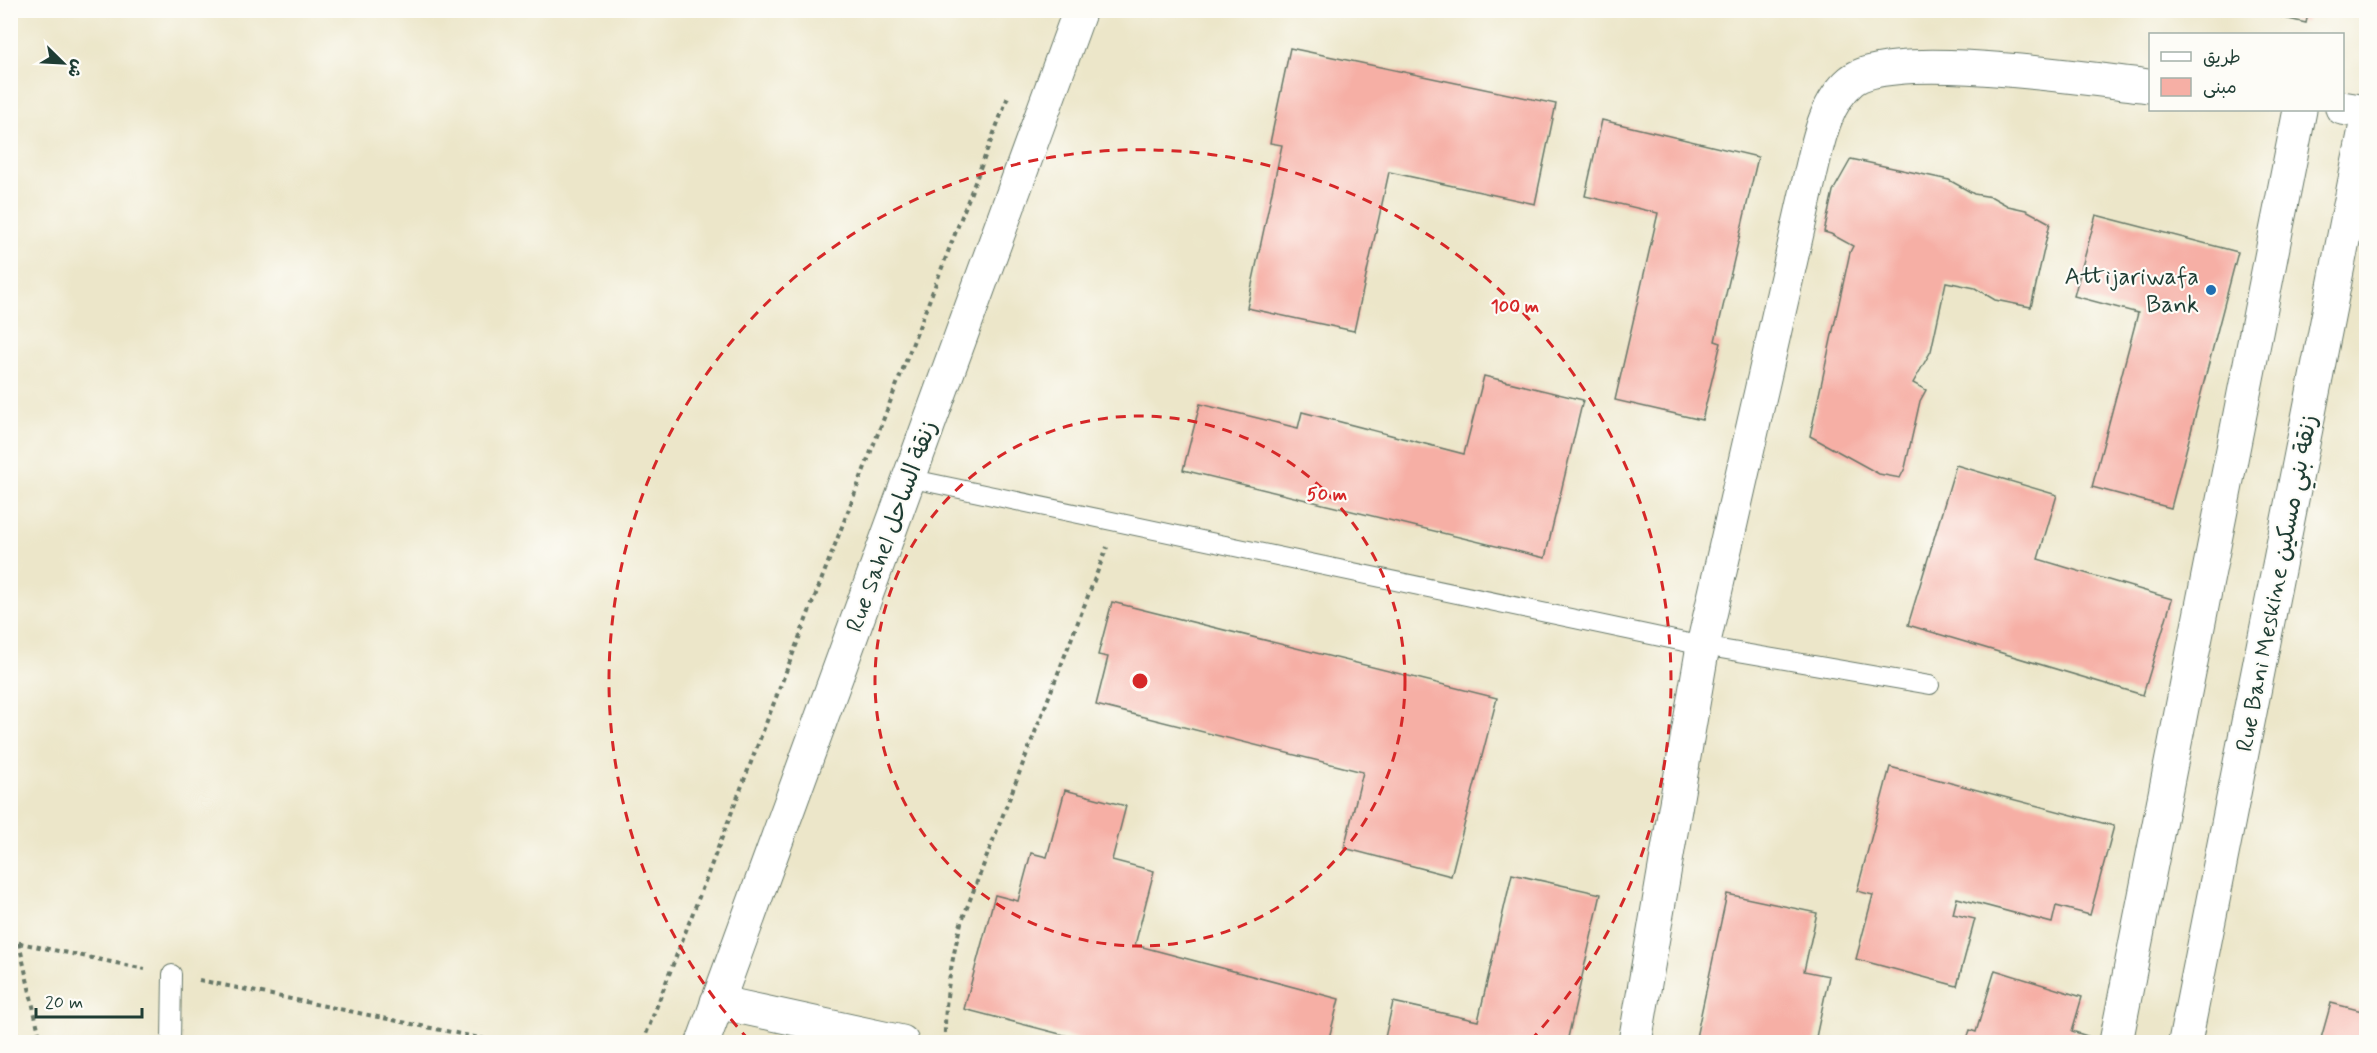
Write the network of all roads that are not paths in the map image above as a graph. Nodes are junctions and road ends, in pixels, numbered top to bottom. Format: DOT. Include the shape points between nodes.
graph roads {
  1 [pos="1080,10"];
  2 [pos="2149,86"];
  3 [pos="2344,108"];
  4 [pos="2300,111"];
  5 [pos="2367,112"];
  6 [pos="2367,124"];
  7 [pos="908,478"];
  8 [pos="1703,646"];
  9 [pos="1930,685"];
  10 [pos="172,974"];
  11 [pos="717,1002"];
  12 [pos="171,1042"];
  13 [pos="703,1042"];
  14 [pos="903,1042"];
  15 [pos="1635,1042"];
  16 [pos="2116,1042"];
  17 [pos="2185,1042"];
  1 -- 7 [label="street, Rue Sahel زنقة الساحل"];
  2 -- 8 [label="street" via="1919,65 1884,69 1853,79 1835,100 1822,126"];
  3 -- 5 [label="street"];
  4 -- 16 [label="street"];
  6 -- 17 [label="street, Rue Bani Meskine زنقة بني مسكين"];
  7 -- 8 [label="lane"];
  7 -- 11 [label="street, Rue Sahel زنقة الساحل"];
  8 -- 9 [label="lane"];
  8 -- 15 [label="street"];
  10 -- 12 [label="lane"];
  11 -- 13 [label="street, Rue Sahel زنقة الساحل"];
  11 -- 14 [label="street"];
}
